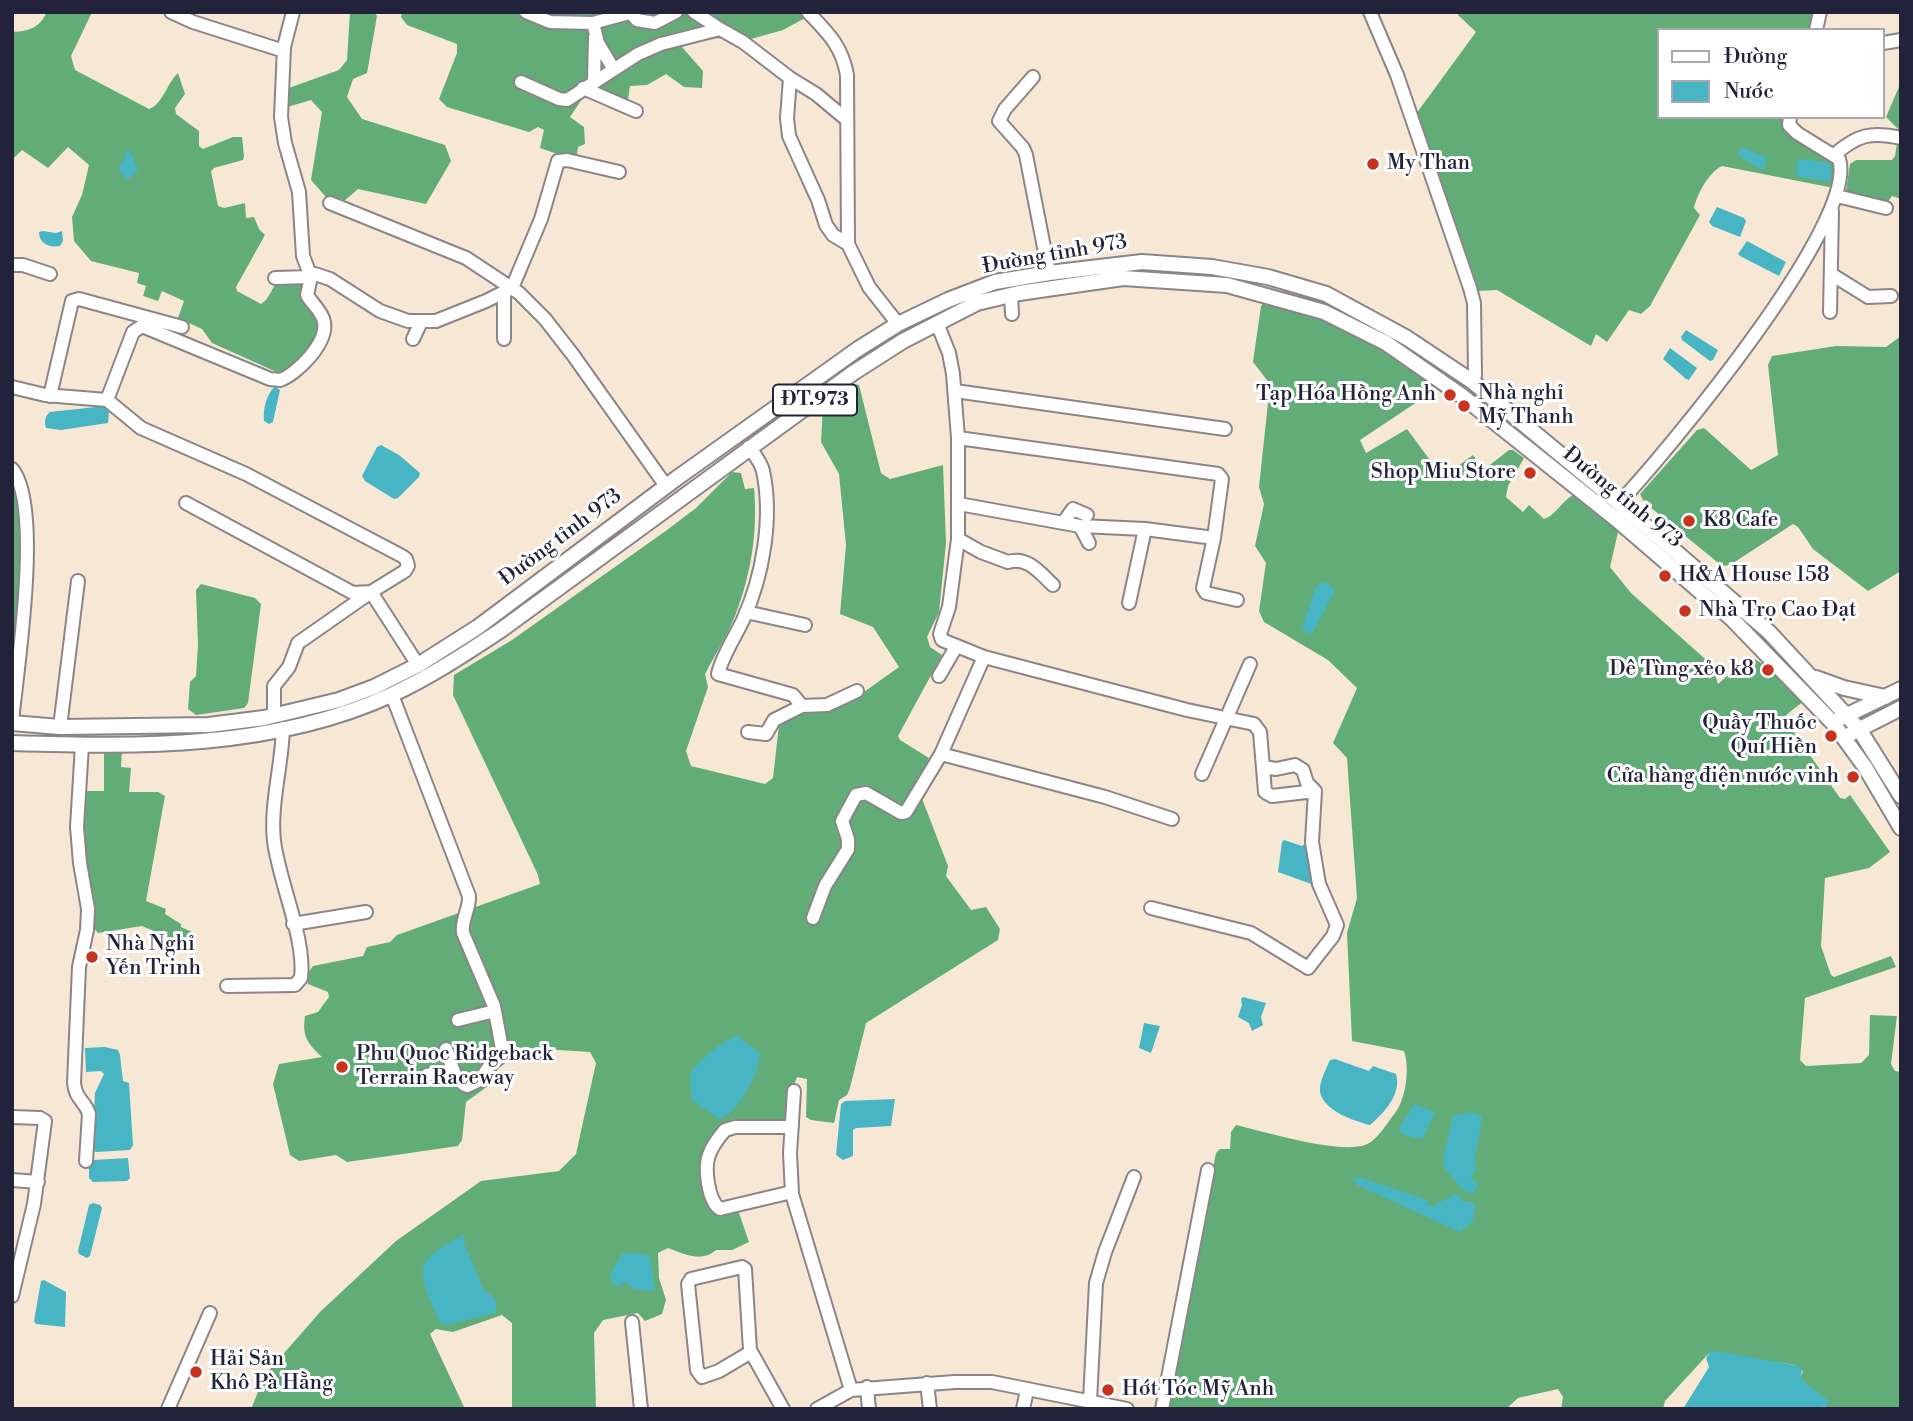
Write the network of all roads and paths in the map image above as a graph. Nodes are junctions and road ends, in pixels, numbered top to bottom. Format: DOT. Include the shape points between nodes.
graph roads {
  1 [pos="171,12"];
  2 [pos="293,12"];
  3 [pos="526,12"];
  4 [pos="676,12"];
  5 [pos="694,12"];
  6 [pos="808,12"];
  7 [pos="1370,12"];
  8 [pos="632,13"];
  9 [pos="660,21"];
  10 [pos="594,28"];
  11 [pos="720,29"];
  12 [pos="664,43"];
  13 [pos="284,51"];
  14 [pos="613,68"];
  15 [pos="1033,76"];
  16 [pos="790,78"];
  17 [pos="521,82"];
  18 [pos="589,85"];
  19 [pos="636,111"];
  20 [pos="846,119"];
  21 [pos="1790,119"];
  22 [pos="1901,138"];
  23 [pos="1834,155"];
  24 [pos="619,172"];
  25 [pos="1835,202"];
  26 [pos="330,203"];
  27 [pos="1886,208"];
  28 [pos="848,244"];
  29 [pos="12,265"];
  30 [pos="1049,272"];
  31 [pos="50,274"];
  32 [pos="1831,274"];
  33 [pos="312,277"];
  34 [pos="275,278"];
  35 [pos="508,290"];
  36 [pos="1011,295"];
  37 [pos="1891,296"];
  38 [pos="1829,312"];
  39 [pos="1012,314"];
  40 [pos="421,322"];
  41 [pos="937,323"];
  42 [pos="898,324"];
  43 [pos="182,327"];
  44 [pos="413,339"];
  45 [pos="504,339"];
  46 [pos="1473,382"];
  47 [pos="12,387"];
  48 [pos="955,391"];
  49 [pos="50,396"];
  50 [pos="1462,396"];
  51 [pos="107,400"];
  52 [pos="1225,429"];
  53 [pos="738,435"];
  54 [pos="958,438"];
  55 [pos="749,447"];
  56 [pos="12,469"];
  57 [pos="666,485"];
  58 [pos="186,503"];
  59 [pos="959,504"];
  60 [pos="1620,510"];
  61 [pos="1083,520"];
  62 [pos="1145,529"];
  63 [pos="1647,536"];
  64 [pos="1214,538"];
  65 [pos="958,539"];
  66 [pos="1089,543"];
  67 [pos="78,581"];
  68 [pos="1053,585"];
  69 [pos="371,592"];
  70 [pos="1237,600"];
  71 [pos="1129,603"];
  72 [pos="747,612"];
  73 [pos="805,625"];
  74 [pos="956,647"];
  75 [pos="984,657"];
  76 [pos="1250,664"];
  77 [pos="418,665"];
  78 [pos="939,676"];
  79 [pos="1811,676"];
  80 [pos="1901,689"];
  81 [pos="857,691"];
  82 [pos="392,695"];
  83 [pos="1885,697"];
  84 [pos="802,706"];
  85 [pos="1901,708"];
  86 [pos="1847,714"];
  87 [pos="274,715"];
  88 [pos="1226,719"];
  89 [pos="12,722"];
  90 [pos="1833,723"];
  91 [pos="60,727"];
  92 [pos="283,729"];
  93 [pos="1859,729"];
  94 [pos="748,732"];
  95 [pos="1845,737"];
  96 [pos="12,744"];
  97 [pos="82,745"];
  98 [pos="941,754"];
  99 [pos="1263,766"];
  100 [pos="1202,774"];
  101 [pos="1315,791"];
  102 [pos="1901,796"];
  103 [pos="1172,818"];
  104 [pos="1901,828"];
  105 [pos="1151,908"];
  106 [pos="366,912"];
  107 [pos="813,918"];
  108 [pos="293,924"];
  109 [pos="227,986"];
  110 [pos="495,1011"];
  111 [pos="458,1020"];
  112 [pos="446,1049"];
  113 [pos="453,1070"];
  114 [pos="427,1075"];
  115 [pos="794,1091"];
  116 [pos="12,1117"];
  117 [pos="792,1127"];
  118 [pos="86,1161"];
  119 [pos="1208,1170"];
  120 [pos="1134,1177"];
  121 [pos="12,1181"];
  122 [pos="38,1182"];
  123 [pos="792,1192"];
  124 [pos="18,1245"];
  125 [pos="12,1296"];
  126 [pos="210,1312"];
  127 [pos="632,1322"];
  128 [pos="751,1352"];
  129 [pos="927,1383"];
  130 [pos="867,1387"];
  131 [pos="851,1390"];
  132 [pos="1027,1390"];
  133 [pos="1090,1401"];
  134 [pos="168,1409"];
  135 [pos="641,1409"];
  136 [pos="783,1409"];
  137 [pos="817,1409"];
  138 [pos="869,1409"];
  139 [pos="930,1409"];
  140 [pos="1023,1409"];
  141 [pos="1127,1409"];
  142 [pos="1162,1409"];
  1 -- 13 [label="street"];
  2 -- 13 [label="street"];
  3 -- 10 [label="street" via="550,22"];
  4 -- 9 [label="street"];
  5 -- 11 [label="street"];
  6 -- 20 [label="street" via="844,59"];
  7 -- 46 [label="street" via="1397,75 1470,288 1474,303"];
  8 -- 9 [label="street" via="637,20"];
  8 -- 10 [label="street" via="608,17"];
  9 -- 12 [label="street"];
  10 -- 14 [label="street"];
  10 -- 18 [label="street"];
  11 -- 12 [label="street"];
  11 -- 16 [label="street"];
  12 -- 14 [label="street"];
  13 -- 33 [label="street" via="282,129 297,180 303,256"];
  14 -- 18 [label="street"];
  15 -- 30 [label="street" via="999,119 1026,155"];
  16 -- 20 [label="street"];
  16 -- 28 [label="street" via="789,136 826,225"];
  17 -- 18 [label="street" via="567,100"];
  18 -- 19 [label="street"];
  20 -- 28 [label="street"];
  21 -- 23 [label="street" via="1797,133"];
  22 -- 23 [label="street" via="1859,137"];
  23 -- 25 [label="street" via="1841,164"];
  24 -- 35 [label="street" via="558,161 541,219"];
  25 -- 27 [label="street"];
  25 -- 32 [label="street"];
  25 -- 60 [label="street" via="1766,321"];
  26 -- 35 [label="street" via="457,254"];
  28 -- 42 [label="street" via="869,287"];
  29 -- 31 [label="street"];
  30 -- 42 [label="main road, Đường tỉnh 973 / ĐT.973" via="995,282"];
  30 -- 46 [label="main road, Đường tỉnh 973 / ĐT.973" via="1142,262 1268,277 1326,294 1367,315"];
  32 -- 37 [label="street" via="1868,297"];
  32 -- 38 [label="street"];
  33 -- 34 [label="street"];
  33 -- 40 [label="street" via="324,276 380,311"];
  33 -- 51 [label="street" via="307,295 324,321 324,334 305,363 289,377 270,379 142,326 133,332"];
  35 -- 40 [label="street" via="436,321"];
  35 -- 45 [label="street"];
  35 -- 57 [label="street" via="545,319"];
  36 -- 39 [label="street"];
  36 -- 41 [label="main road, Đường tỉnh 973 / ĐT.973" via="977,303"];
  36 -- 50 [label="main road, Đường tỉnh 973 / ĐT.973" via="1123,278 1227,285 1324,312 1365,331"];
  40 -- 44 [label="street"];
  41 -- 48 [label="street" via="949,353"];
  41 -- 55 [label="main road, Đường tỉnh 973 / ĐT.973" via="853,373"];
  42 -- 53 [label="main road, Đường tỉnh 973 / ĐT.973"];
  43 -- 49 [label="street" via="75,300"];
  46 -- 50 [label="main road"];
  46 -- 60 [label="main road, Đường tỉnh 973 / ĐT.973"];
  47 -- 49 [label="street"];
  48 -- 52 [label="street"];
  48 -- 54 [label="street"];
  49 -- 51 [label="street"];
  50 -- 60 [label="main road, Đường tỉnh 973 / ĐT.973"];
  51 -- 69 [label="street" via="141,428 246,474 407,559 405,571"];
  53 -- 55 [label="main road"];
  53 -- 57 [label="main road, Đường tỉnh 973 / ĐT.973"];
  54 -- 59 [label="street"];
  54 -- 64 [label="street" via="1218,474 1222,479"];
  55 -- 72 [label="street" via="762,468 766,516"];
  55 -- 82 [label="main road, Đường tỉnh 973 / ĐT.973" via="501,630"];
  56 -- 89 [label="street" via="22,489 26,530"];
  57 -- 77 [label="main road, Đường tỉnh 973 / ĐT.973" via="478,627"];
  58 -- 69 [label="street" via="353,593"];
  59 -- 61 [label="street" via="1063,523"];
  59 -- 65 [label="street"];
  60 -- 63 [label="main road, Đường tỉnh 973 / ĐT.973"];
  61 -- 62 [label="street"];
  61 -- 66 [label="street"];
  62 -- 64 [label="street"];
  62 -- 71 [label="street"];
  63 -- 79 [label="main road, Đường tỉnh 973 / ĐT.973" via="1741,607"];
  63 -- 90 [label="main road, Đường tỉnh 973 / ĐT.973"];
  64 -- 70 [label="street" via="1203,588 1206,593"];
  65 -- 68 [label="street" via="1008,562 1026,562"];
  65 -- 74 [label="street" via="949,607 940,634 944,642"];
  67 -- 91 [label="street"];
  69 -- 77 [label="street"];
  69 -- 87 [label="street" via="298,643 289,667 274,686"];
  72 -- 73 [label="street"];
  72 -- 84 [label="street" via="718,674 793,695"];
  74 -- 75 [label="street"];
  74 -- 78 [label="street"];
  75 -- 88 [label="street"];
  75 -- 98 [label="street"];
  76 -- 88 [label="street"];
  77 -- 87 [label="main road, Đường tỉnh 973 / ĐT.973" via="339,700"];
  79 -- 83 [label="main road, ĐT.973"];
  79 -- 86 [label="main road, Đường tỉnh 973 / ĐT.973"];
  80 -- 83 [label="main road"];
  81 -- 84 [label="street" via="827,705"];
  82 -- 92 [label="main road, Đường tỉnh 973 / ĐT.973"];
  82 -- 110 [label="street" via="469,896 463,933"];
  83 -- 86 [label="main road"];
  84 -- 94 [label="street" via="774,720 766,734"];
  85 -- 93 [label="main road"];
  86 -- 90 [label="main road"];
  86 -- 93 [label="main road, Đường tỉnh 973 / ĐT.973"];
  87 -- 91 [label="main road, Đường tỉnh 973 / ĐT.973" via="209,725"];
  88 -- 99 [label="street" via="1258,727"];
  88 -- 100 [label="street"];
  89 -- 91 [label="main road, Đường tỉnh 973 / ĐT.973"];
  90 -- 95 [label="main road, Đường tỉnh 973 / ĐT.973"];
  92 -- 97 [label="main road, Đường tỉnh 973 / ĐT.973" via="188,743"];
  92 -- 108 [label="street" via="274,843"];
  93 -- 95 [label="main road"];
  93 -- 102 [label="main road, Đường tỉnh 973"];
  95 -- 104 [label="main road, Đường tỉnh 973"];
  96 -- 97 [label="main road, Đường tỉnh 973 / ĐT.973"];
  97 -- 118 [label="street" via="77,827 88,909 79,967 74,1083 89,1114"];
  98 -- 103 [label="street"];
  98 -- 107 [label="street" via="906,812 866,793 856,795 842,821 848,849 825,886"];
  99 -- 101 [label="street" via="1295,765"];
  99 -- 101 [label="street" via="1267,795"];
  101 -- 105 [label="street" via="1312,842 1319,884 1337,925 1334,936 1308,968 1251,933"];
  106 -- 108 [label="street"];
  108 -- 109 [label="street" via="302,960 298,984"];
  110 -- 111 [label="street"];
  110 -- 113 [label="street" via="502,1049 499,1058 480,1080 467,1086"];
  112 -- 113 [label="street"];
  113 -- 114 [label="street"];
  115 -- 117 [label="street"];
  116 -- 122 [label="street" via="45,1121"];
  117 -- 123 [label="street"];
  117 -- 123 [label="street" via="724,1130 707,1159 710,1195 720,1209"];
  119 -- 142 [label="street"];
  120 -- 133 [label="street" via="1097,1283"];
  121 -- 122 [label="street"];
  122 -- 124 [label="street"];
  123 -- 131 [label="street"];
  124 -- 125 [label="street"];
  126 -- 134 [label="street"];
  127 -- 135 [label="street"];
  128 -- 128 [label="street" via="711,1375 699,1374 691,1279 745,1269"];
  128 -- 136 [label="street"];
  129 -- 130 [label="street"];
  129 -- 132 [label="street" via="992,1382"];
  129 -- 139 [label="street"];
  130 -- 131 [label="street"];
  130 -- 138 [label="street"];
  131 -- 137 [label="street"];
  132 -- 133 [label="street"];
  132 -- 140 [label="street"];
  133 -- 141 [label="street"];
}
